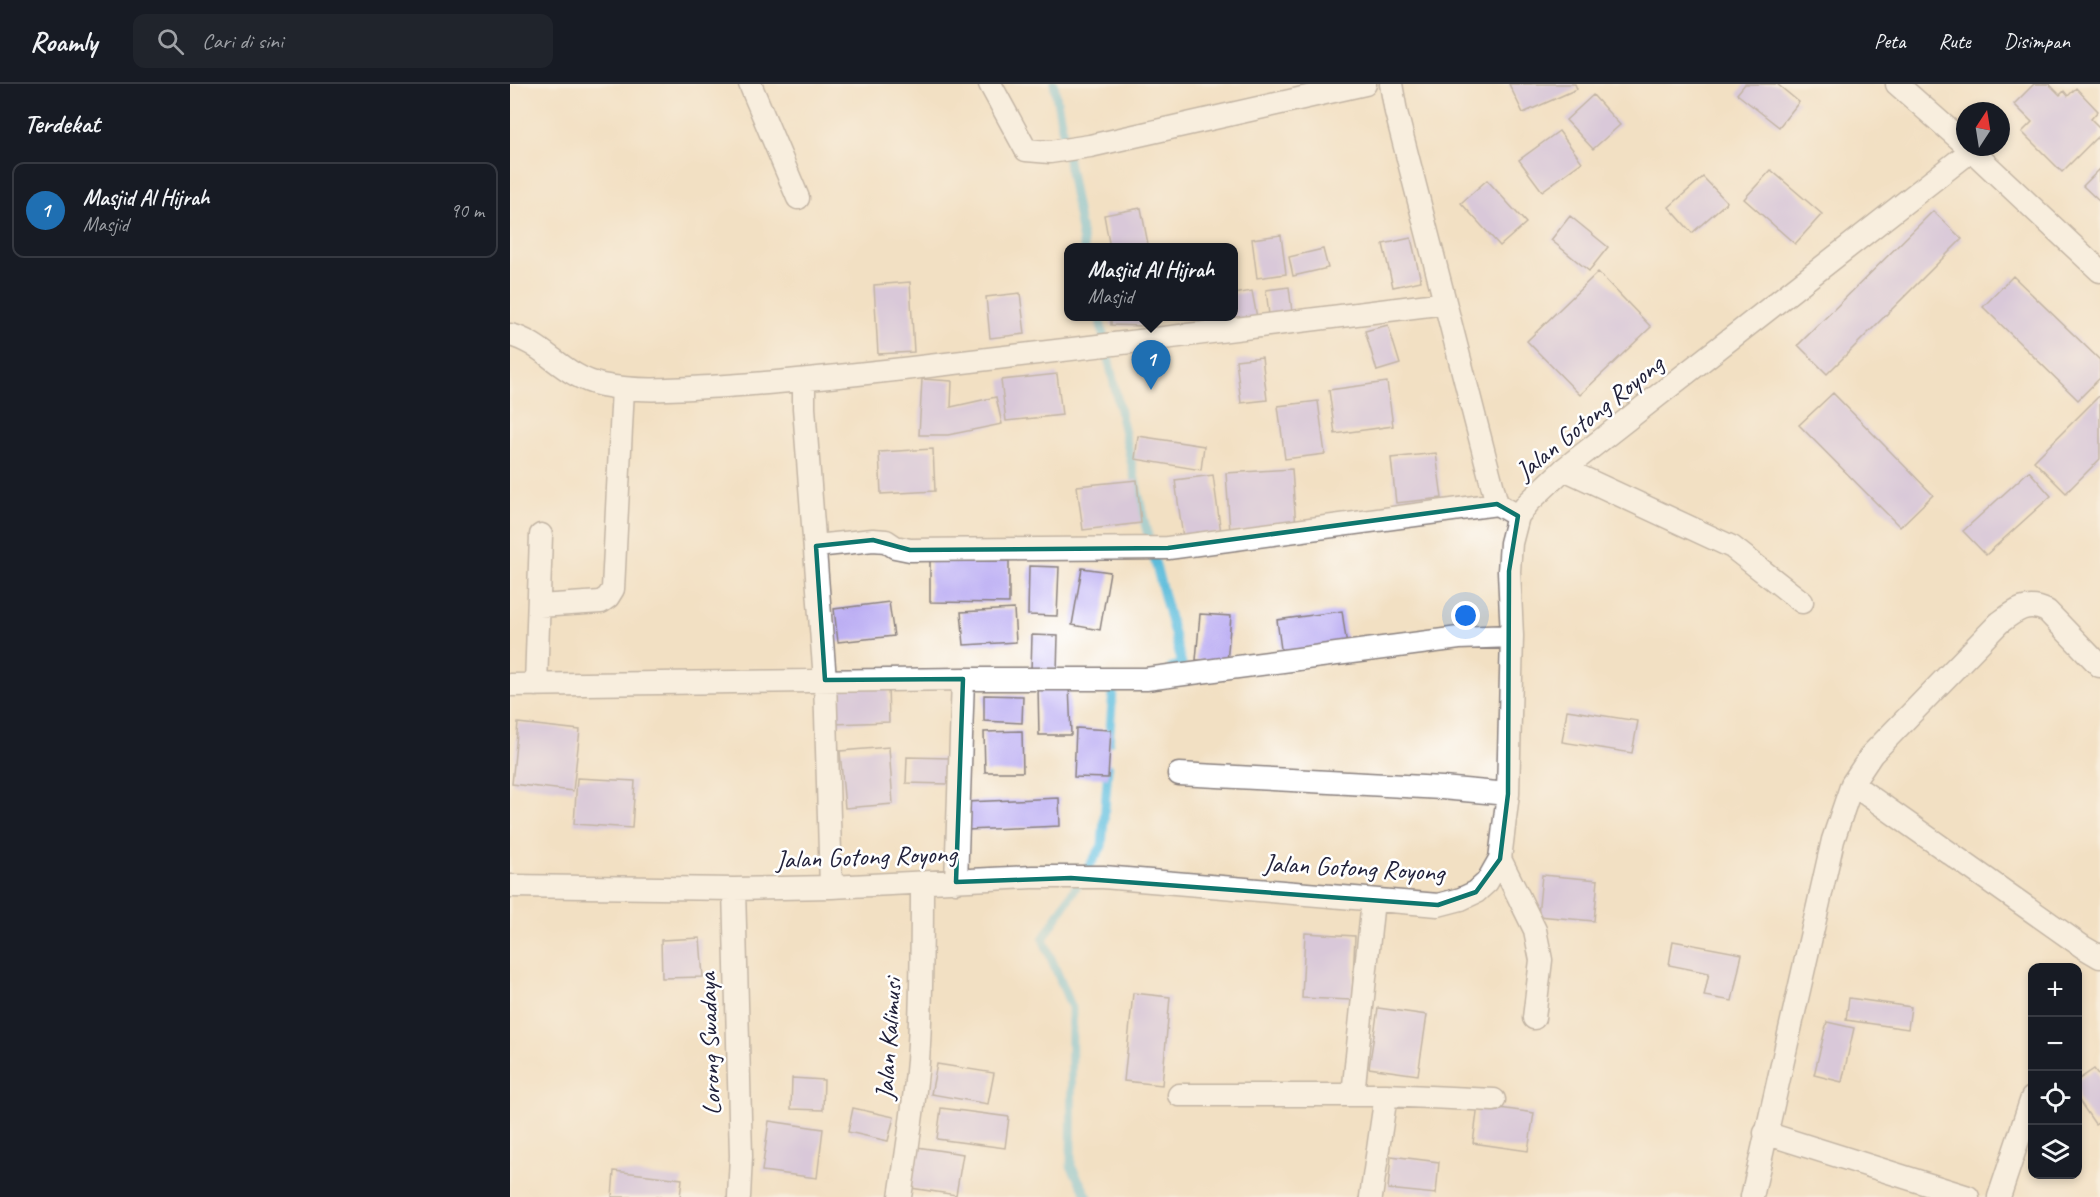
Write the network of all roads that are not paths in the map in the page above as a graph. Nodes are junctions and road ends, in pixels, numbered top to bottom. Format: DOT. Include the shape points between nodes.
graph roads {
  1 [pos="750,84"];
  2 [pos="990,84"];
  3 [pos="1365,84"];
  4 [pos="1391,84"];
  5 [pos="1897,84"];
  6 [pos="1956,136"];
  7 [pos="1957,156"];
  8 [pos="1978,156"];
  9 [pos="798,198"];
  10 [pos="2100,271"];
  11 [pos="1444,303"];
  12 [pos="510,335"];
  13 [pos="804,381"];
  14 [pos="623,388"];
  15 [pos="1564,469"];
  16 [pos="1497,504"];
  17 [pos="1518,516"];
  18 [pos="541,535"];
  19 [pos="816,546"];
  20 [pos="1802,602"];
  21 [pos="539,606"];
  22 [pos="1512,636"];
  23 [pos="2100,666"];
  24 [pos="963,679"];
  25 [pos="825,681"];
  26 [pos="510,685"];
  27 [pos="536,685"];
  28 [pos="1179,774"];
  29 [pos="1852,784"];
  30 [pos="1509,794"];
  31 [pos="1500,859"];
  32 [pos="956,882"];
  33 [pos="922,883"];
  34 [pos="510,886"];
  35 [pos="831,888"];
  36 [pos="734,889"];
  37 [pos="1373,900"];
  38 [pos="2086,957"];
  39 [pos="1534,1018"];
  40 [pos="1179,1095"];
  41 [pos="1353,1095"];
  42 [pos="1386,1095"];
  43 [pos="1494,1100"];
  44 [pos="2028,1110"];
  45 [pos="1765,1133"];
  46 [pos="739,1197"];
  47 [pos="900,1197"];
  48 [pos="1371,1197"];
  49 [pos="1752,1197"];
  50 [pos="1968,1197"];
  51 [pos="1999,1197"];
  1 -- 9 [label="street"];
  2 -- 3 [label="street" via="1026,150 1050,152"];
  4 -- 11 [label="street"];
  5 -- 6 [label="street"];
  7 -- 15 [label="street, Jalan Gotong Royong"];
  8 -- 10 [label="street"];
  11 -- 13 [label="street"];
  11 -- 16 [label="street"];
  12 -- 14 [label="street" via="576,377"];
  13 -- 14 [label="street" via="677,389"];
  13 -- 19 [label="street"];
  14 -- 21 [label="street" via="613,589 602,602"];
  15 -- 17 [label="street, Jalan Gotong Royong"];
  15 -- 20 [label="street" via="1732,548"];
  16 -- 17 [label="street"];
  16 -- 19 [label="street" via="1168,548 910,550 873,540"];
  17 -- 22 [label="street, Jalan Gotong Royong" via="1509,571"];
  18 -- 21 [label="street"];
  19 -- 25 [label="street"];
  21 -- 27 [label="street"];
  22 -- 24 [label="street" via="1459,638 1146,679"];
  22 -- 30 [label="street, Jalan Gotong Royong"];
  23 -- 29 [label="street" via="2047,611 2028,606 2017,609 1901,722"];
  24 -- 25 [label="street"];
  24 -- 32 [label="street"];
  25 -- 27 [label="street"];
  25 -- 35 [label="street"];
  26 -- 27 [label="street"];
  28 -- 30 [label="street"];
  29 -- 38 [label="street"];
  29 -- 45 [label="street" via="1833,840"];
  30 -- 31 [label="street, Jalan Gotong Royong"];
  31 -- 37 [label="street, Jalan Gotong Royong" via="1487,882 1461,899 1438,905"];
  31 -- 39 [label="street" via="1535,930 1541,960"];
  32 -- 33 [label="street, Jalan Gotong Royong"];
  32 -- 37 [label="street, Jalan Gotong Royong" via="1102,878"];
  33 -- 35 [label="street, Jalan Gotong Royong"];
  33 -- 47 [label="street, Jalan Kalimusi" via="918,1062"];
  34 -- 36 [label="street, Jalan Gotong Royong"];
  35 -- 36 [label="street, Jalan Gotong Royong"];
  36 -- 46 [label="street, Lorong Swadaya"];
  37 -- 41 [label="street"];
  40 -- 41 [label="street"];
  41 -- 42 [label="street"];
  42 -- 43 [label="street"];
  42 -- 48 [label="street"];
  44 -- 51 [label="street"];
  45 -- 49 [label="street"];
  45 -- 50 [label="street"];
}
